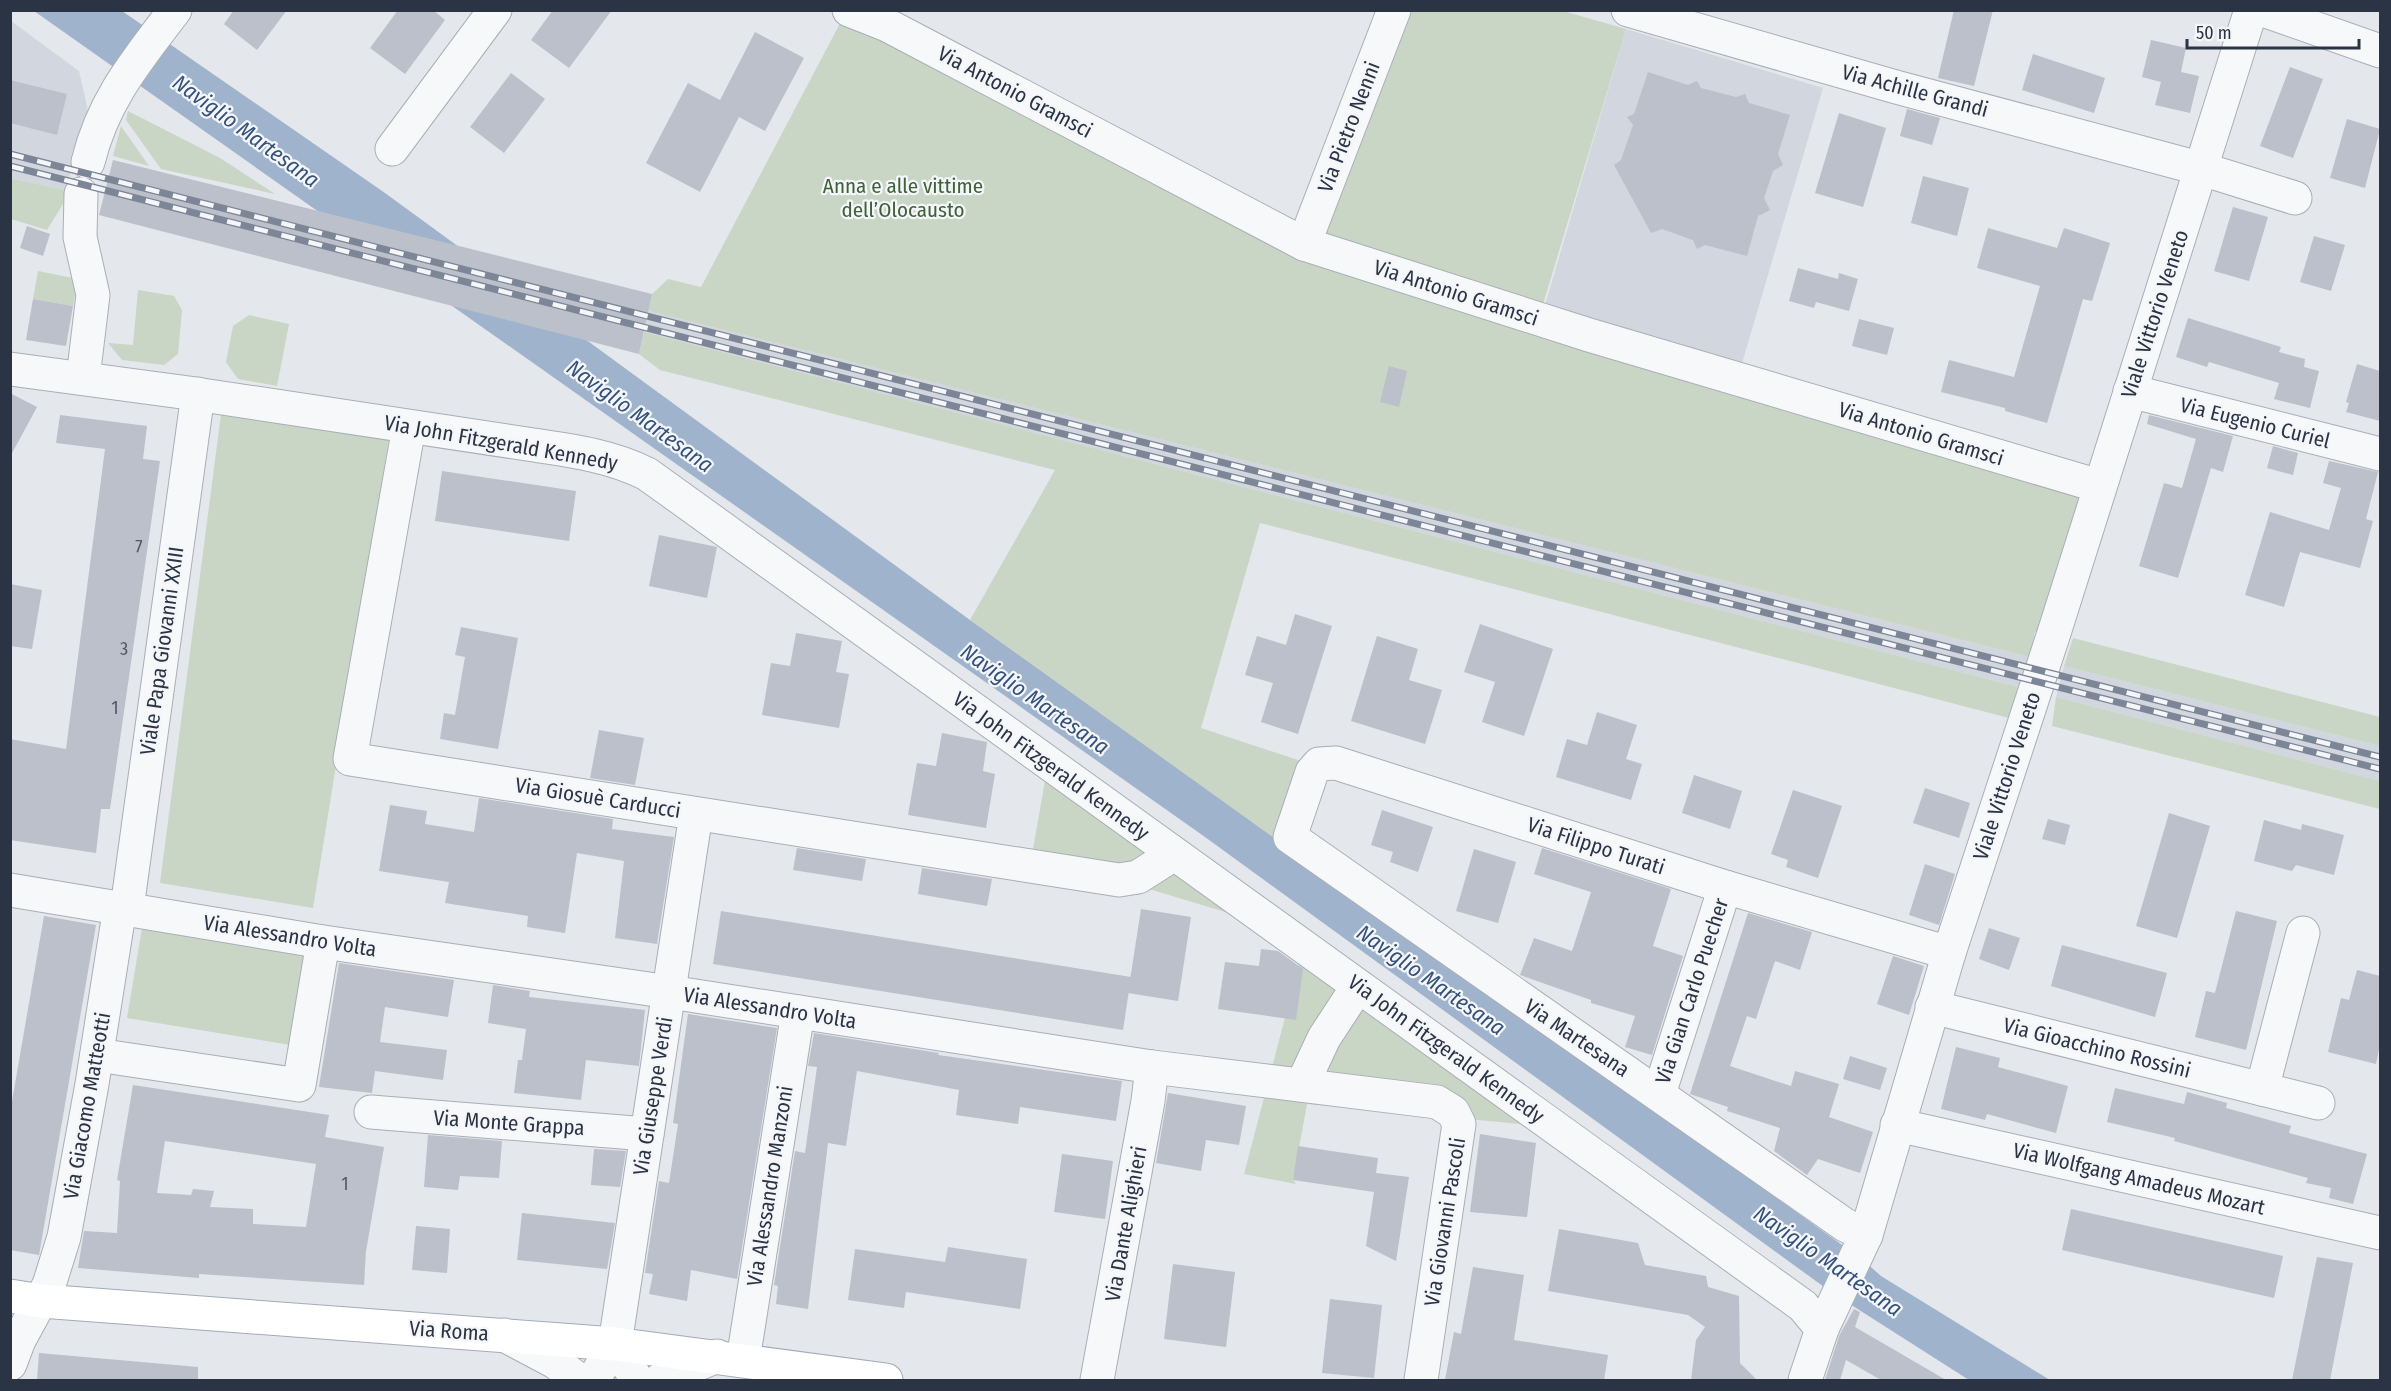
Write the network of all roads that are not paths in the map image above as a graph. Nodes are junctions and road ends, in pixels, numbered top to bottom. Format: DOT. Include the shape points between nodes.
graph roads {
  1 [pos="495,10"];
  2 [pos="849,10"];
  3 [pos="1394,10"];
  4 [pos="1628,10"];
  5 [pos="2251,10"];
  6 [pos="2263,10"];
  7 [pos="165,23"];
  8 [pos="2380,51"];
  9 [pos="392,149"];
  10 [pos="88,162"];
  11 [pos="2202,169"];
  12 [pos="81,194"];
  13 [pos="2295,198"];
  14 [pos="1304,244"];
  15 [pos="10,369"];
  16 [pos="83,378"];
  17 [pos="2130,392"];
  18 [pos="190,393"];
  19 [pos="410,427"];
  20 [pos="2380,454"];
  21 [pos="2099,486"];
  22 [pos="696,813"];
  23 [pos="1290,837"];
  24 [pos="1174,854"];
  25 [pos="1725,887"];
  26 [pos="10,890"];
  27 [pos="119,907"];
  28 [pos="2303,933"];
  29 [pos="323,942"];
  30 [pos="1949,953"];
  31 [pos="1358,986"];
  32 [pos="670,992"];
  33 [pos="1932,1007"];
  34 [pos="798,1012"];
  35 [pos="97,1054"];
  36 [pos="1152,1067"];
  37 [pos="1302,1085"];
  38 [pos="2262,1089"];
  39 [pos="1659,1094"];
  40 [pos="2318,1103"];
  41 [pos="371,1112"];
  42 [pos="1897,1125"];
  43 [pos="647,1134"];
  44 [pos="2380,1233"];
  45 [pos="1861,1245"];
  46 [pos="26,1299"];
  47 [pos="1821,1329"];
  48 [pos="504,1335"];
  49 [pos="615,1344"];
  50 [pos="730,1358"];
  51 [pos="10,1364"];
  52 [pos="579,1380"];
  53 [pos="593,1380"];
  54 [pos="637,1380"];
  55 [pos="660,1380"];
  56 [pos="886,1380"];
  57 [pos="1097,1380"];
  58 [pos="1421,1380"];
  59 [pos="1805,1380"];
  1 -- 9 [label="street"];
  2 -- 14 [label="street, Via Antonio Gramsci" via="887,25"];
  3 -- 14 [label="street, Via Pietro Nenni"];
  4 -- 11 [label="street, Via Achille Grandi"];
  5 -- 11 [label="street, Viale Vittorio Veneto"];
  6 -- 8 [label="street"];
  7 -- 10 [label="street" via="126,75 102,118"];
  11 -- 13 [label="street"];
  11 -- 17 [label="street, Viale Vittorio Veneto"];
  12 -- 16 [label="street" via="80,237 93,296"];
  14 -- 21 [label="street, Via Antonio Gramsci" via="1589,335"];
  15 -- 16 [label="street, Via John Fitzgerald Kennedy"];
  16 -- 18 [label="street, Via John Fitzgerald Kennedy"];
  17 -- 20 [label="street, Via Eugenio Curiel"];
  17 -- 21 [label="street, Viale Vittorio Veneto"];
  18 -- 19 [label="street, Via John Fitzgerald Kennedy"];
  18 -- 27 [label="street, Viale Papa Giovanni XXIII"];
  19 -- 22 [label="street, Via Giosuè Carducci" via="350,759"];
  19 -- 24 [label="street, Via John Fitzgerald Kennedy" via="575,452 647,474"];
  21 -- 30 [label="street, Viale Vittorio Veneto"];
  22 -- 24 [label="street, Via Giosuè Carducci" via="1119,880 1138,878"];
  22 -- 32 [label="street, Via Giuseppe Verdi"];
  23 -- 25 [label="street, Via Filippo Turati" via="1312,772 1330,762"];
  23 -- 39 [label="street, Via Martesana"];
  24 -- 31 [label="street, Via John Fitzgerald Kennedy"];
  25 -- 30 [label="street, Via Filippo Turati"];
  25 -- 39 [label="street, Via Gian Carlo Puecher"];
  26 -- 27 [label="street, Via Alessandro Volta"];
  27 -- 29 [label="street, Via Alessandro Volta"];
  27 -- 35 [label="street, Via Giacomo Matteotti"];
  28 -- 38 [label="street"];
  29 -- 32 [label="street, Via Alessandro Volta"];
  29 -- 35 [label="street" via="299,1085"];
  30 -- 33 [label="street, Viale Vittorio Veneto"];
  31 -- 37 [label="street" via="1324,1038"];
  31 -- 47 [label="street, Via John Fitzgerald Kennedy" via="1803,1306"];
  32 -- 34 [label="street, Via Alessandro Volta"];
  32 -- 43 [label="street, Via Giuseppe Verdi"];
  33 -- 38 [label="street, Via Gioacchino Rossini"];
  33 -- 42 [label="street, Viale Vittorio Veneto"];
  34 -- 36 [label="street, Via Alessandro Volta"];
  34 -- 50 [label="street, Via Alessandro Manzoni"];
  35 -- 46 [label="street, Via Giacomo Matteotti" via="64,1237 53,1275"];
  36 -- 37 [label="street, Via Alessandro Volta"];
  36 -- 57 [label="street, Via Dante Alighieri"];
  37 -- 58 [label="street, Via Giovanni Pascoli" via="1431,1100 1444,1105 1458,1119"];
  38 -- 40 [label="street, Via Gioacchino Rossini"];
  39 -- 45 [label="street, Via Martesana" via="1845,1225"];
  41 -- 43 [label="street, Via Monte Grappa"];
  42 -- 44 [label="street, Via Wolfgang Amadeus Mozart"];
  42 -- 45 [label="street, Viale Vittorio Veneto"];
  43 -- 49 [label="street, Via Giuseppe Verdi"];
  45 -- 47 [label="street, Viale Vittorio Veneto"];
  46 -- 48 [label="main road, Via Roma"];
  46 -- 51 [label="street, Via Giacomo Matteotti" via="19,1340"];
  47 -- 59 [label="street, Viale Vittorio Veneto"];
  48 -- 49 [label="main road, Via Roma"];
  48 -- 52 [label="street" via="555,1362"];
  49 -- 50 [label="main road, Via Roma"];
  49 -- 53 [label="street"];
  49 -- 54 [label="street"];
  50 -- 55 [label="street"];
  50 -- 56 [label="main road, Via Roma"];
}
